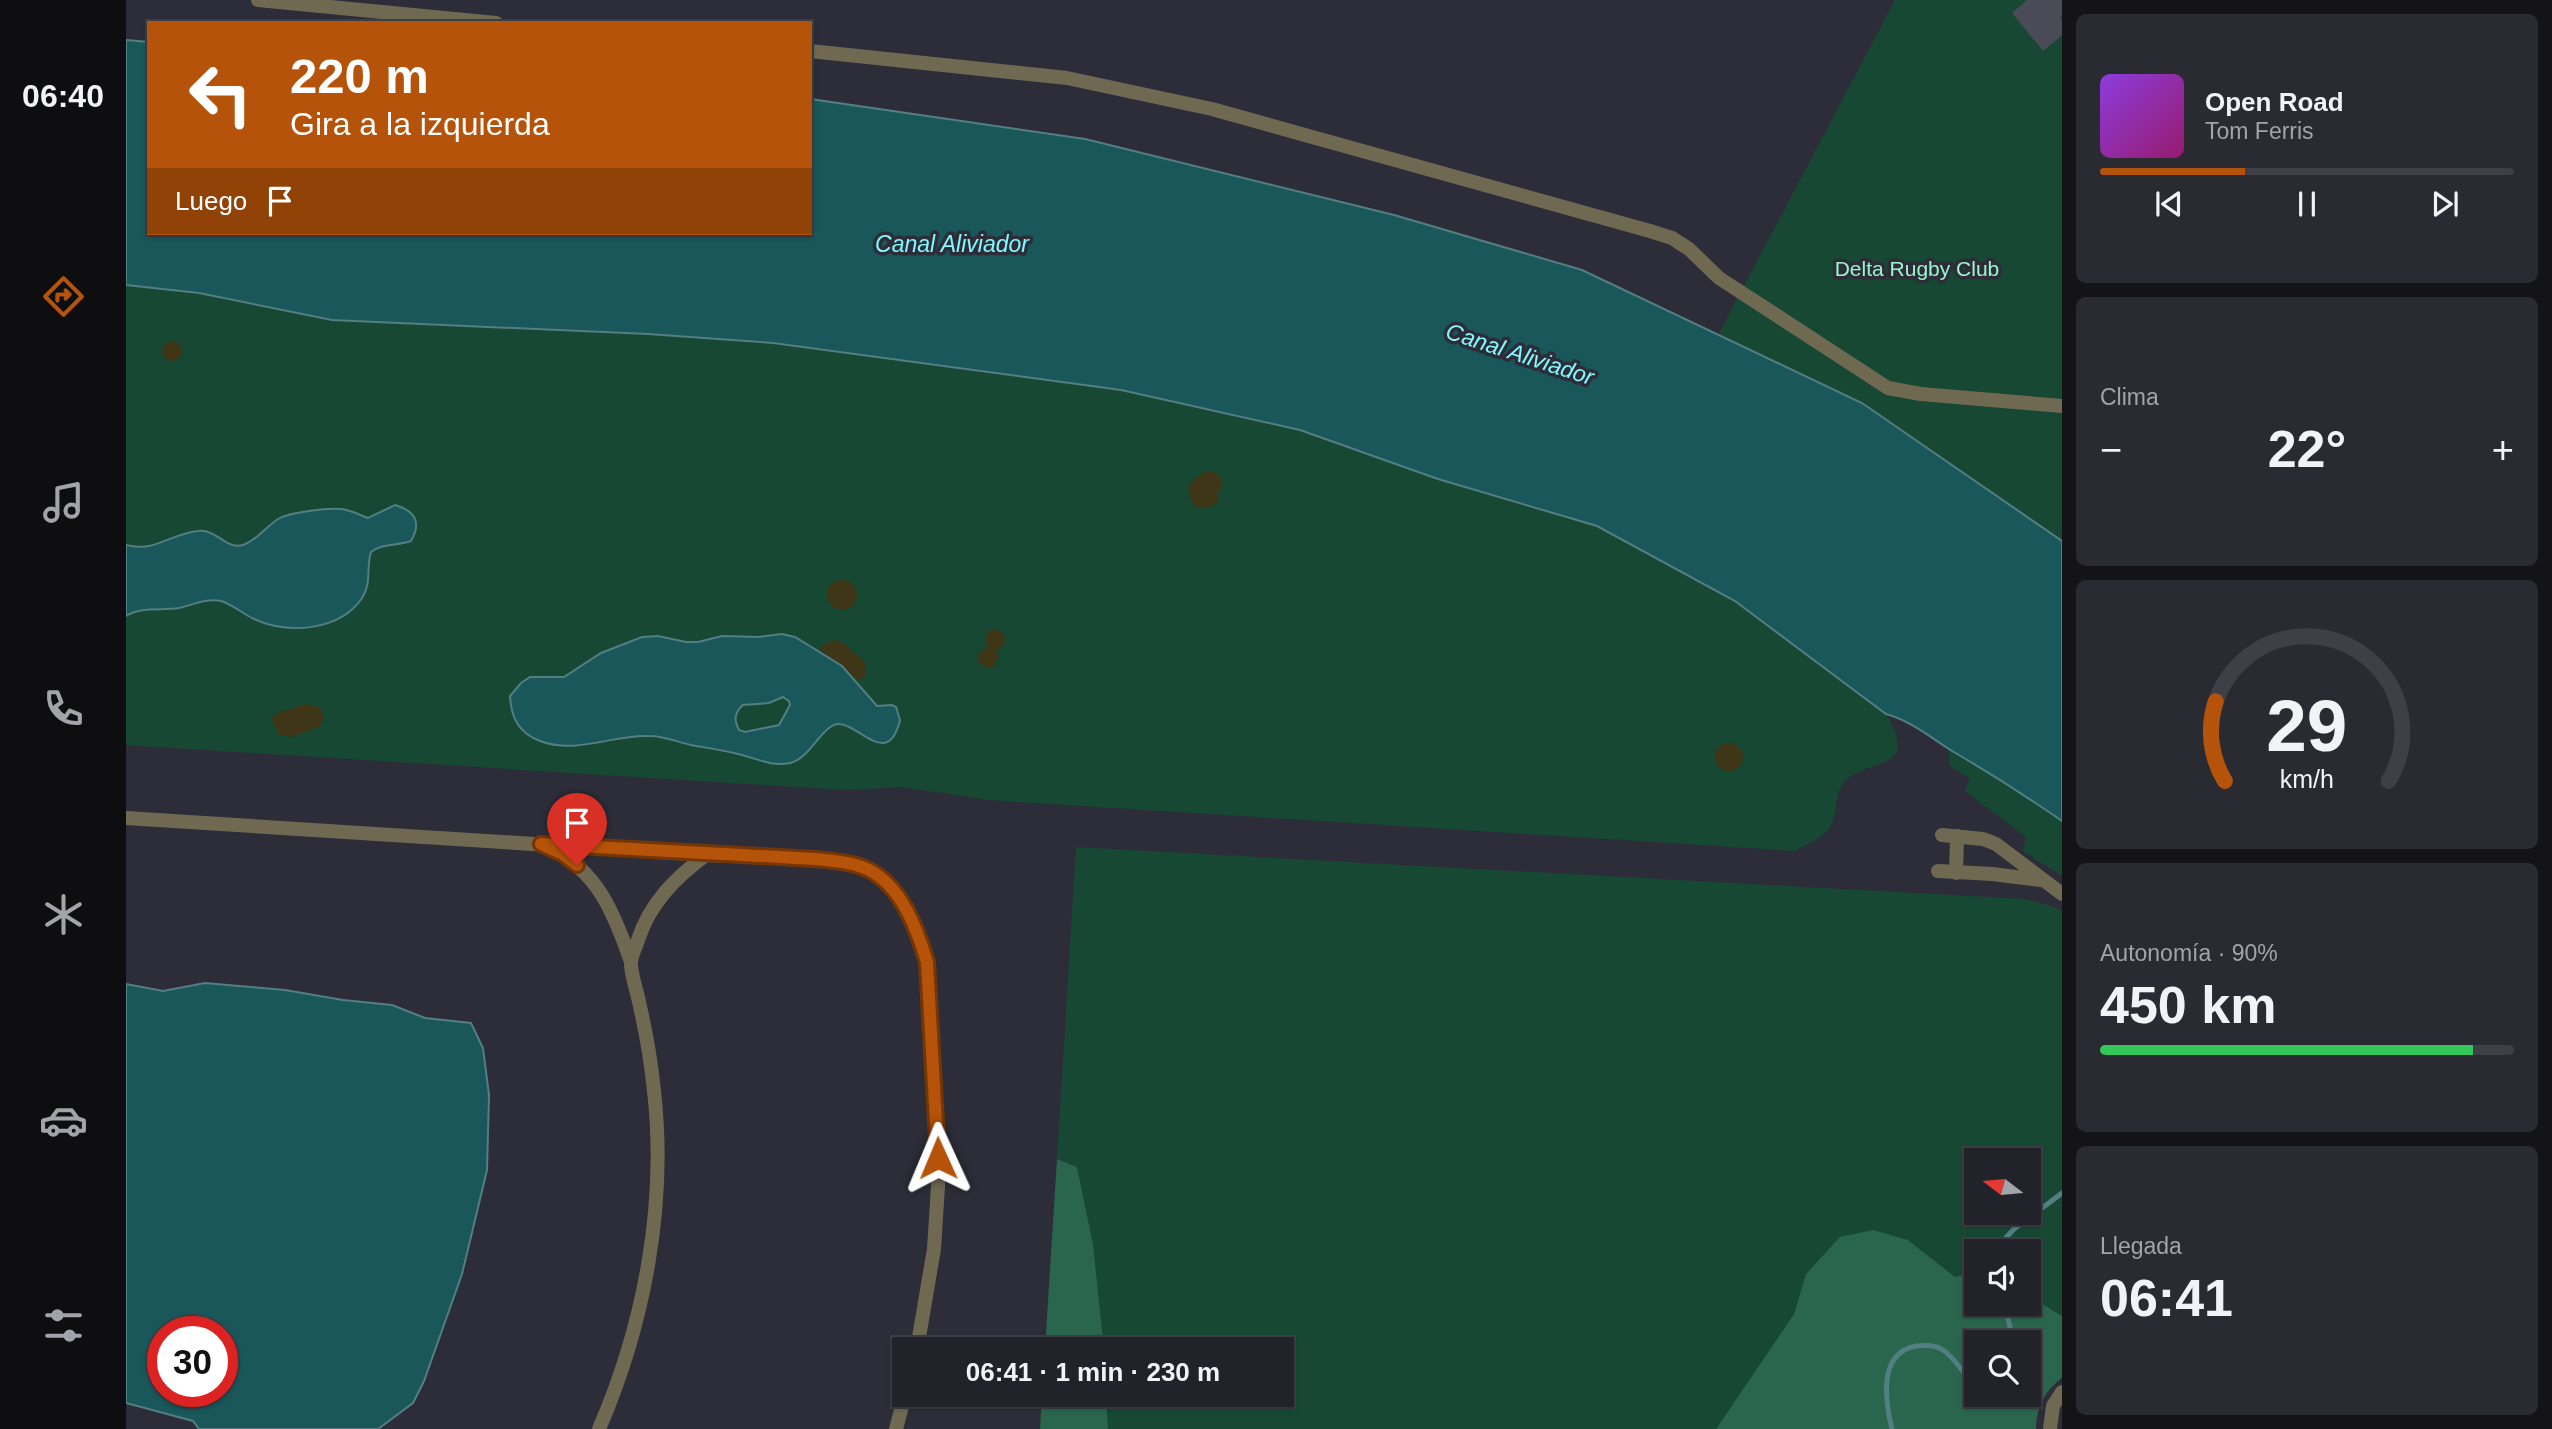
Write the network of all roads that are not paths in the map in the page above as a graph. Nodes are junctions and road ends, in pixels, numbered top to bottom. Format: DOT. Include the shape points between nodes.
graph roads {
  1 [pos="258,0"];
  2 [pos="475,21"];
  3 [pos="812,51"];
  4 [pos="2062,406"];
  5 [pos="126,818"];
  6 [pos="1942,835"];
  7 [pos="1957,836"];
  8 [pos="541,844"];
  9 [pos="706,855"];
  10 [pos="1938,872"];
  11 [pos="1956,873"];
  12 [pos="2042,880"];
  13 [pos="2062,894"];
  14 [pos="631,962"];
  15 [pos="919,1337"];
  16 [pos="2062,1392"];
  17 [pos="902,1407"];
  18 [pos="599,1429"];
  19 [pos="896,1429"];
  20 [pos="2050,1429"];
  1 -- 2 [label="street"];
  3 -- 4 [label="street" via="1067,78 1212,109 1602,217 1672,238 1719,278 1888,388"];
  5 -- 8 [label="street"];
  6 -- 7 [label="street"];
  7 -- 11 [label="street"];
  7 -- 12 [label="street" via="1996,844"];
  8 -- 9 [label="street"];
  8 -- 14 [label="street" via="563,854 589,877 617,920"];
  9 -- 14 [label="street" via="680,873 654,905"];
  9 -- 15 [label="street" via="815,859 869,870 888,884 918,932 927,962 938,1131 934,1249"];
  10 -- 11 [label="street"];
  11 -- 12 [label="street"];
  12 -- 13 [label="street"];
  14 -- 18 [label="street" via="650,1053 658,1173 652,1236 627,1357"];
  16 -- 20 [label="street" via="2053,1406"];
  17 -- 19 [label="street"];
}
